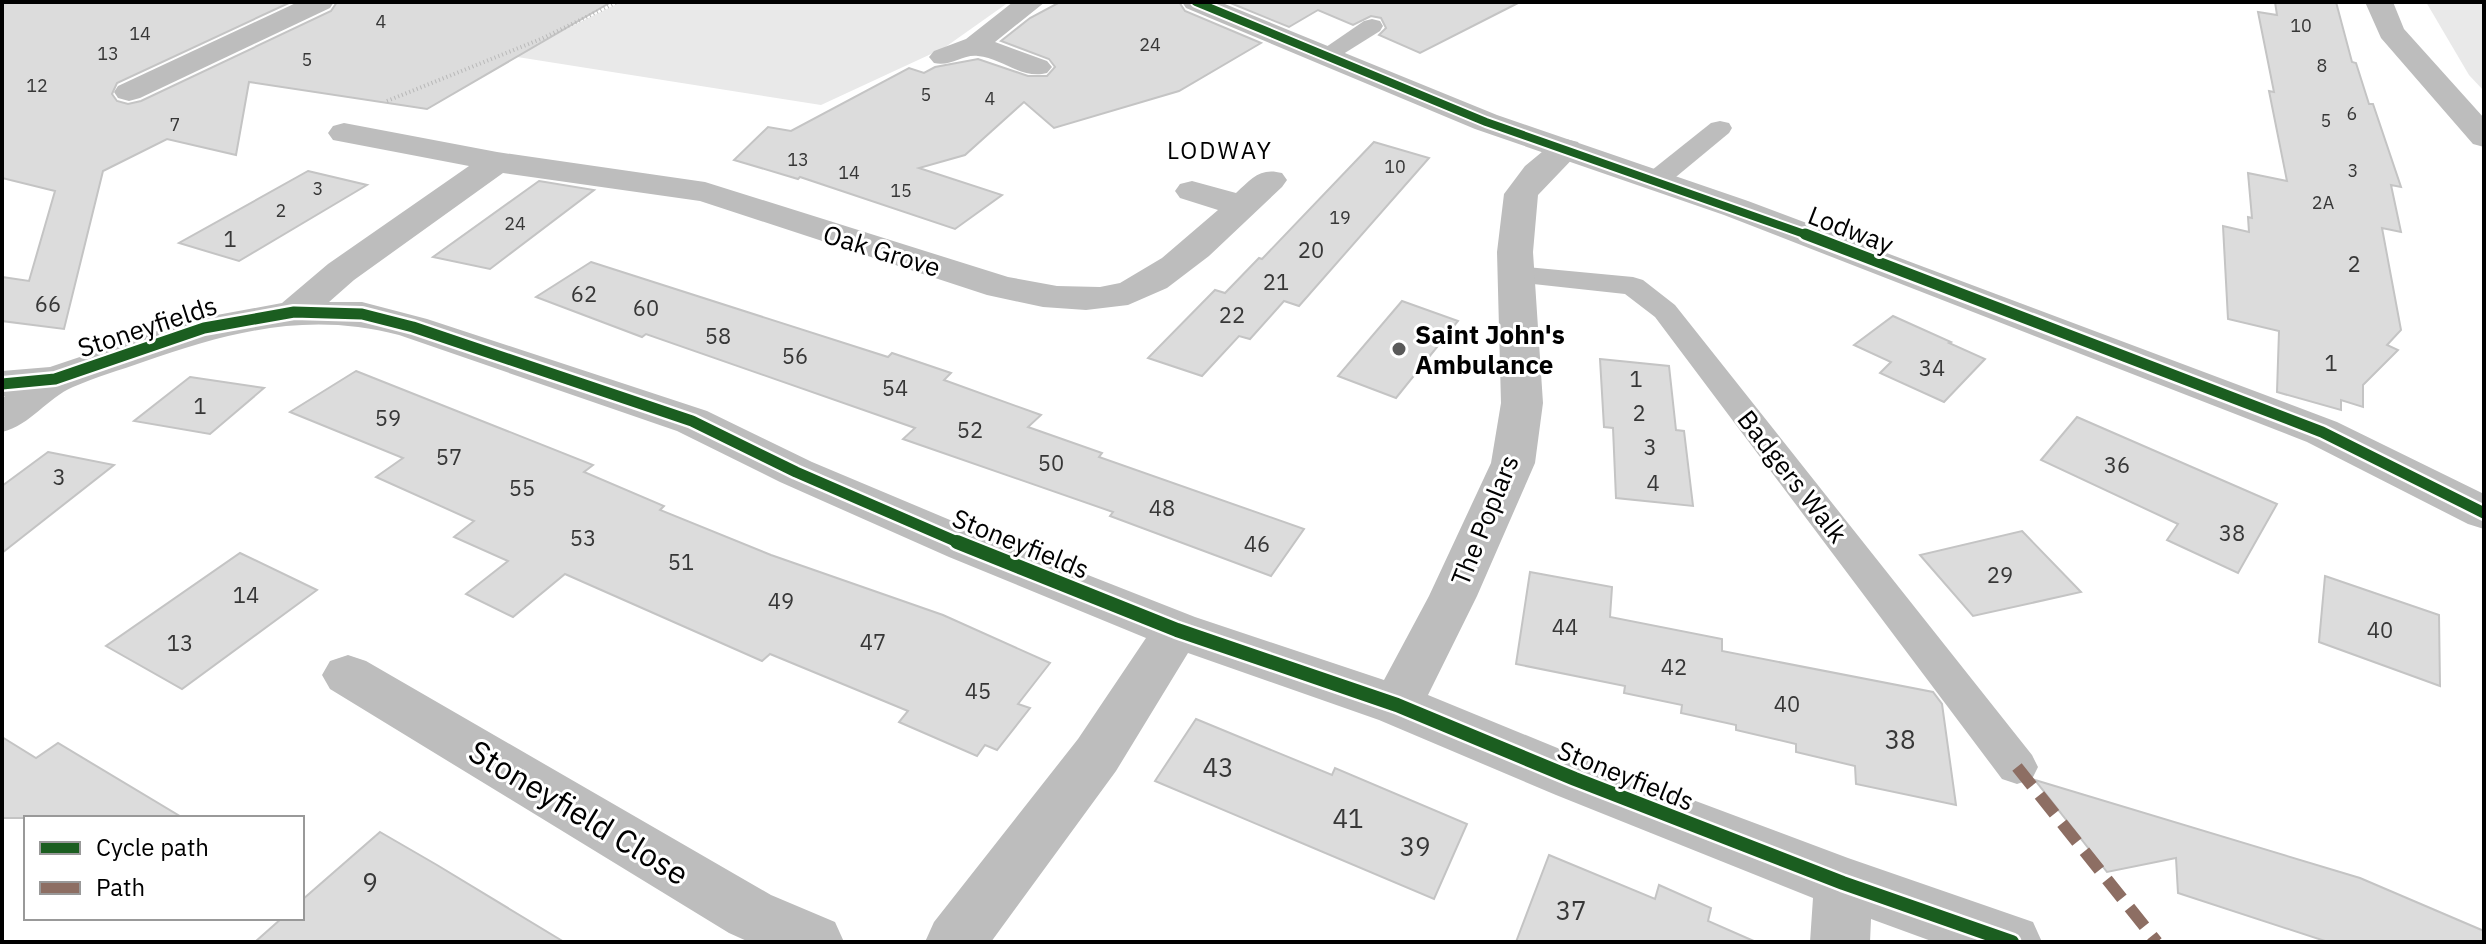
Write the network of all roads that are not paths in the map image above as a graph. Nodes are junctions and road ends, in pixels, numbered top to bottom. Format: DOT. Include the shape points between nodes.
graph roads {
  1 [pos="320,2"];
  2 [pos="1031,2"];
  3 [pos="1196,2"];
  4 [pos="2379,2"];
  5 [pos="1372,26"];
  6 [pos="976,45"];
  7 [pos="1324,56"];
  8 [pos="944,57"];
  9 [pos="1037,67"];
  10 [pos="129,92"];
  11 [pos="1720,128"];
  12 [pos="344,133"];
  13 [pos="2484,137"];
  14 [pos="1566,149"];
  15 [pos="497,162"];
  16 [pos="1270,180"];
  17 [pos="1656,180"];
  18 [pos="1192,191"];
  19 [pos="1241,206"];
  20 [pos="1516,275"];
  21 [pos="294,312"];
  22 [pos="55,379"];
  23 [pos="2,384"];
  24 [pos="2,419"];
  25 [pos="2478,500"];
  26 [pos="1177,630"];
  27 [pos="348,675"];
  28 [pos="1397,705"];
  29 [pos="2017,767"];
  30 [pos="1843,883"];
  31 [pos="814,942"];
  32 [pos="955,942"];
  33 [pos="1840,942"];
  34 [pos="2012,942"];
  1 -- 10 [label="street"];
  2 -- 6 [label="street"];
  3 -- 7 [label="street, Lodway"];
  4 -- 13 [label="street" via="2391,32"];
  5 -- 7 [label="lane"];
  6 -- 8 [label="street"];
  6 -- 9 [label="street"];
  7 -- 14 [label="street, Lodway"];
  11 -- 17 [label="lane"];
  12 -- 15 [label="street, Oak Grove"];
  14 -- 17 [label="street, Lodway"];
  14 -- 20 [label="street, The Poplars" via="1521,194"];
  15 -- 19 [label="street, Oak Grove" via="705,192 1000,287 1086,300 1118,297 1145,286"];
  15 -- 21 [label="street" via="341,272"];
  16 -- 19 [label="street, Oak Grove"];
  17 -- 25 [label="street, Lodway" via="2322,432"];
  18 -- 19 [label="street"];
  20 -- 28 [label="street, The Poplars" via="1522,403 1513,463"];
  20 -- 29 [label="lane, Badgers Walk" via="1633,286 1665,311"];
  21 -- 22 [label="street, Stoneyfields" via="204,328"];
  21 -- 26 [label="street, Stoneyfields" via="362,314 413,327 692,421 965,545"];
  22 -- 23 [label="street, Stoneyfields"];
  22 -- 24 [label="street"];
  26 -- 28 [label="street, Stoneyfields"];
  26 -- 32 [label="street" via="1097,755"];
  27 -- 31 [label="street, Stoneyfield Close" via="750,914"];
  28 -- 30 [label="street, Stoneyfields"];
  30 -- 33 [label="street"];
  30 -- 34 [label="street, Stoneyfields"];
}
